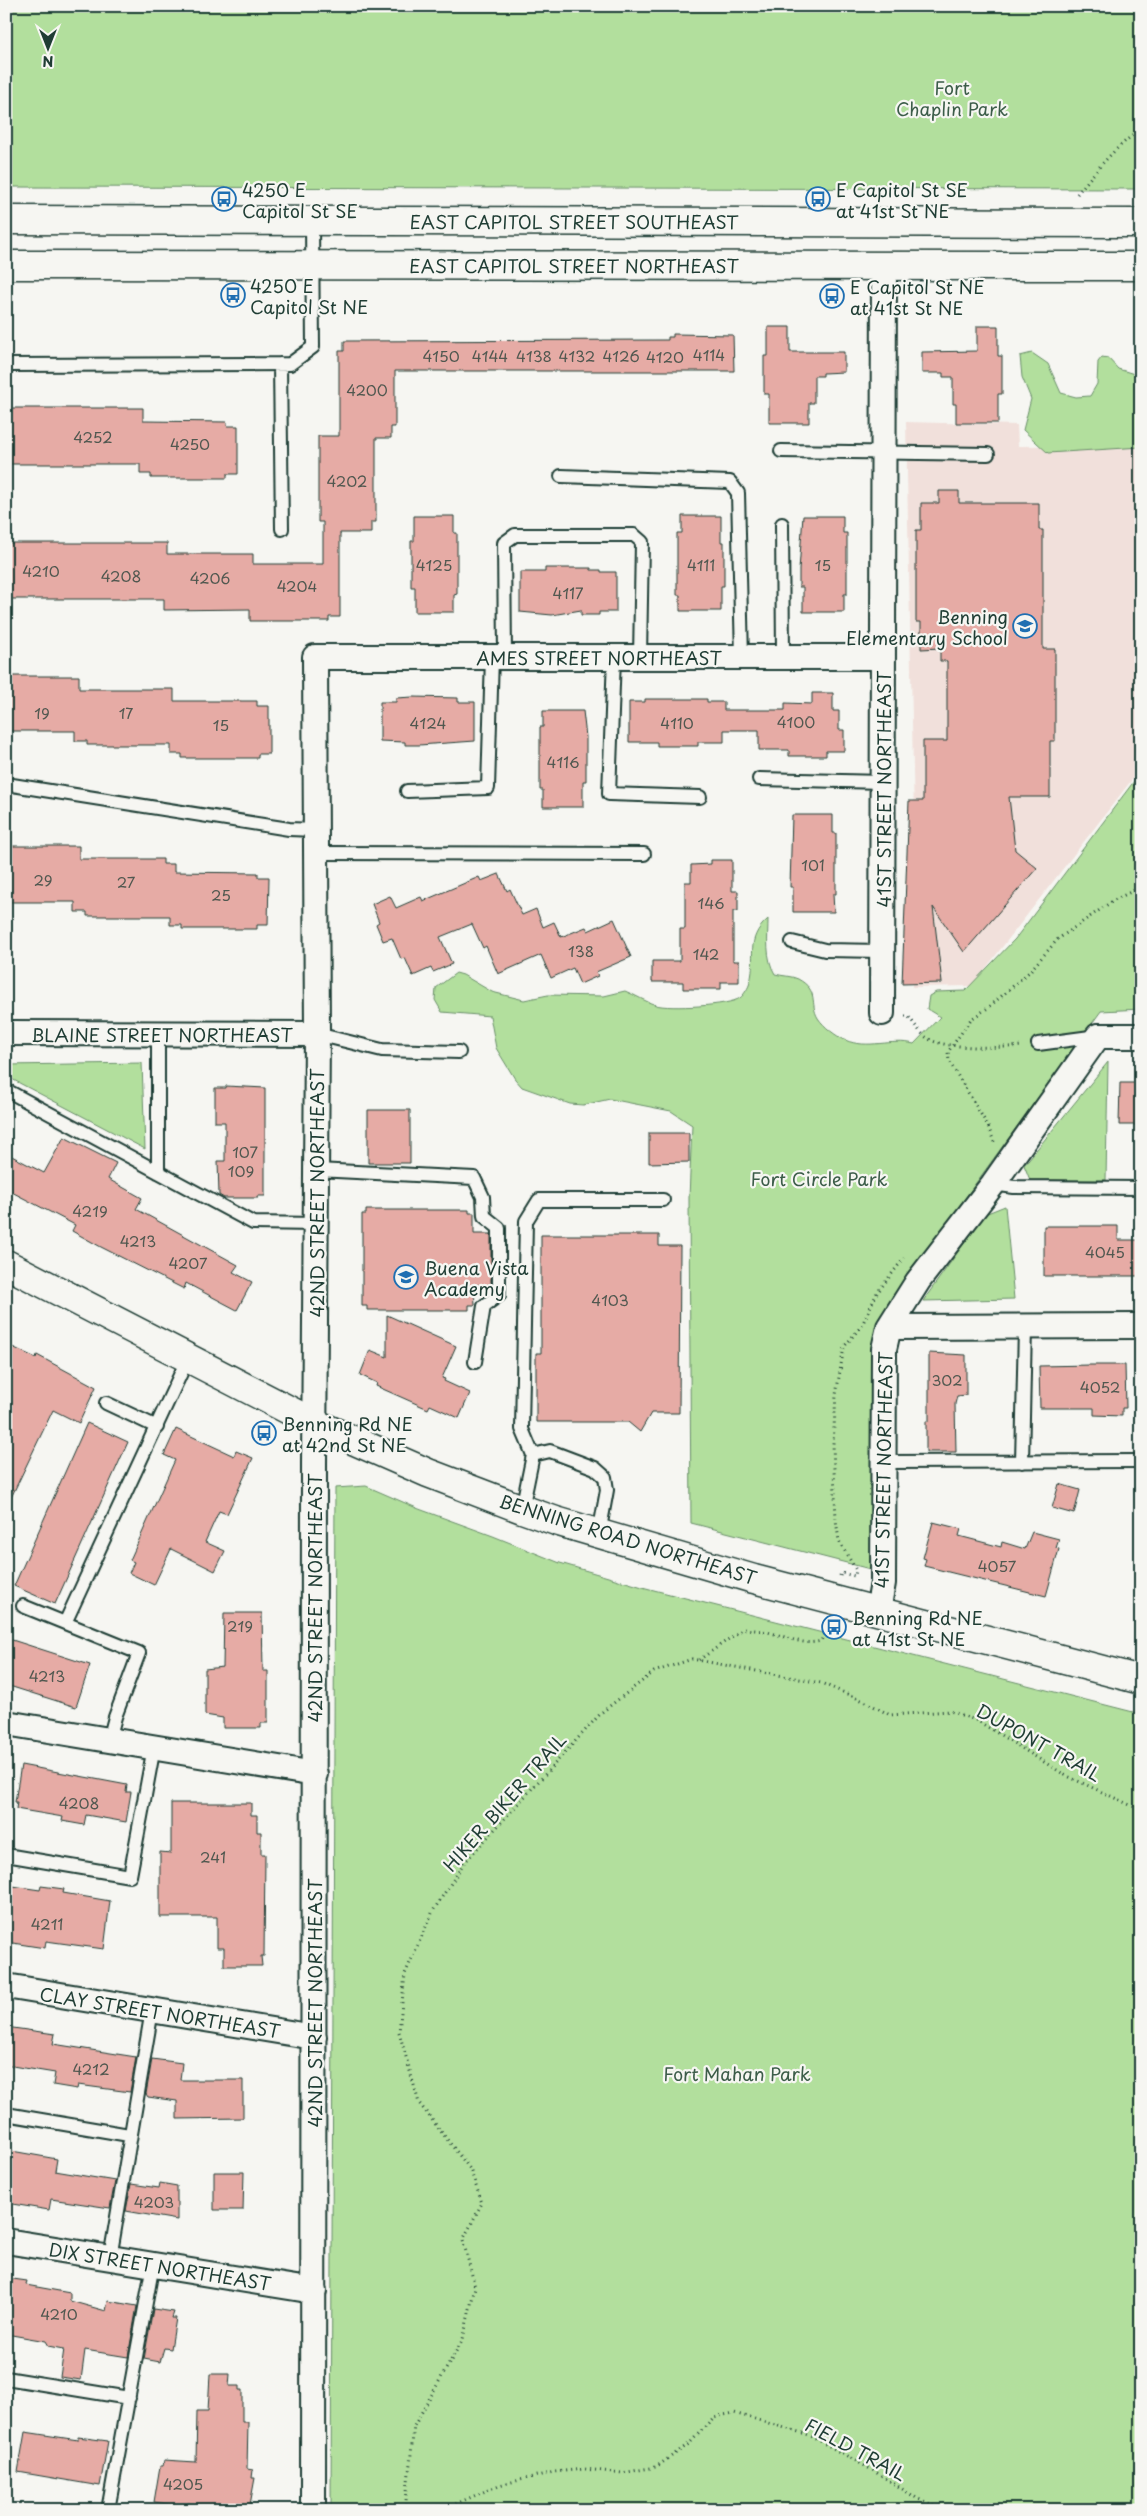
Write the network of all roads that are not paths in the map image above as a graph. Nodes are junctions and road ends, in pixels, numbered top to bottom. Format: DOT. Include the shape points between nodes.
graph roads {
  1 [pos="6,220"];
  2 [pos="312,221"];
  3 [pos="1141,223"];
  4 [pos="6,265"];
  5 [pos="312,265"];
  6 [pos="884,265"];
  7 [pos="1141,266"];
  8 [pos="6,364"];
  9 [pos="280,364"];
  10 [pos="781,452"];
  11 [pos="884,452"];
  12 [pos="988,454"];
  13 [pos="561,476"];
  14 [pos="782,524"];
  15 [pos="282,529"];
  16 [pos="614,656"];
  17 [pos="640,656"];
  18 [pos="742,656"];
  19 [pos="783,656"];
  20 [pos="883,656"];
  21 [pos="315,657"];
  22 [pos="499,657"];
  23 [pos="759,779"];
  24 [pos="883,782"];
  25 [pos="6,784"];
  26 [pos="407,791"];
  27 [pos="700,797"];
  28 [pos="316,842"];
  29 [pos="644,854"];
  30 [pos="792,942"];
  31 [pos="882,951"];
  32 [pos="882,1013"];
  33 [pos="6,1034"];
  34 [pos="158,1034"];
  35 [pos="317,1034"];
  36 [pos="1098,1036"];
  37 [pos="1141,1036"];
  38 [pos="1038,1044"];
  39 [pos="458,1052"];
  40 [pos="6,1090"];
  41 [pos="317,1170"];
  42 [pos="158,1172"];
  43 [pos="997,1178"];
  44 [pos="1141,1188"];
  45 [pos="663,1200"];
  46 [pos="316,1224"];
  47 [pos="6,1264"];
  48 [pos="889,1326"];
  49 [pos="1141,1326"];
  50 [pos="1025,1327"];
  51 [pos="188,1358"];
  52 [pos="475,1362"];
  53 [pos="106,1404"];
  54 [pos="314,1423"];
  55 [pos="157,1427"];
  56 [pos="533,1455"];
  57 [pos="1141,1461"];
  58 [pos="885,1462"];
  59 [pos="1022,1462"];
  60 [pos="522,1509"];
  61 [pos="600,1534"];
  62 [pos="23,1606"];
  63 [pos="878,1611"];
  64 [pos="65,1623"];
  65 [pos="1141,1680"];
  66 [pos="6,1723"];
  67 [pos="109,1740"];
  68 [pos="154,1747"];
  69 [pos="315,1774"];
  70 [pos="6,1854"];
  71 [pos="6,1986"];
  72 [pos="152,2010"];
  73 [pos="314,2037"];
  74 [pos="6,2114"];
  75 [pos="129,2135"];
  76 [pos="6,2241"];
  77 [pos="110,2258"];
  78 [pos="153,2264"];
  79 [pos="314,2291"];
  80 [pos="6,2378"];
  81 [pos="129,2398"];
  82 [pos="108,2510"];
  83 [pos="314,2510"];
  1 -- 2 [label="main road, EAST CAPITOL STREET SOUTHEAST"];
  2 -- 3 [label="main road, EAST CAPITOL STREET SOUTHEAST"];
  2 -- 5 [label="lane"];
  4 -- 5 [label="main road, EAST CAPITOL STREET NORTHEAST"];
  5 -- 6 [label="main road, EAST CAPITOL STREET NORTHEAST"];
  5 -- 9 [label="lane" via="313,347 290,364"];
  6 -- 7 [label="main road, EAST CAPITOL STREET NORTHEAST"];
  6 -- 11 [label="street, 41ST STREET NORTHEAST"];
  8 -- 9 [label="lane"];
  9 -- 15 [label="lane"];
  10 -- 11 [label="lane"];
  11 -- 12 [label="lane"];
  11 -- 20 [label="street, 41ST STREET NORTHEAST"];
  13 -- 18 [label="lane" via="730,482 738,493"];
  14 -- 19 [label="lane"];
  16 -- 17 [label="street, AMES STREET NORTHEAST"];
  16 -- 22 [label="street, AMES STREET NORTHEAST"];
  16 -- 27 [label="lane" via="609,794"];
  17 -- 18 [label="street, AMES STREET NORTHEAST"];
  17 -- 22 [label="lane" via="642,542 634,535 515,535 504,543"];
  18 -- 19 [label="street, AMES STREET NORTHEAST"];
  19 -- 20 [label="street, AMES STREET NORTHEAST"];
  20 -- 24 [label="street, 41ST STREET NORTHEAST"];
  21 -- 22 [label="street, AMES STREET NORTHEAST"];
  21 -- 28 [label="street, 42ND STREET NORTHEAST"];
  22 -- 26 [label="lane" via="488,788"];
  23 -- 24 [label="lane"];
  24 -- 31 [label="street, 41ST STREET NORTHEAST"];
  25 -- 28 [label="lane" via="289,830"];
  28 -- 29 [label="lane"];
  28 -- 35 [label="street, 42ND STREET NORTHEAST"];
  30 -- 31 [label="lane" via="825,950"];
  31 -- 32 [label="street, 41ST STREET NORTHEAST"];
  33 -- 34 [label="street, BLAINE STREET NORTHEAST"];
  34 -- 35 [label="street, BLAINE STREET NORTHEAST"];
  34 -- 42 [label="lane"];
  35 -- 39 [label="lane" via="382,1050"];
  35 -- 41 [label="street, 42ND STREET NORTHEAST"];
  36 -- 37 [label="street"];
  36 -- 38 [label="lane"];
  36 -- 43 [label="street, 41ST STREET NORTHEAST"];
  40 -- 42 [label="lane"];
  41 -- 46 [label="street, 42ND STREET NORTHEAST"];
  41 -- 52 [label="lane" via="474,1178 483,1197 484,1216 499,1228 499,1295 484,1306"];
  42 -- 46 [label="lane" via="253,1223"];
  43 -- 44 [label="lane" via="1014,1187"];
  43 -- 48 [label="street, 41ST STREET NORTHEAST" via="918,1281"];
  45 -- 56 [label="lane" via="539,1200 526,1221 522,1429"];
  46 -- 54 [label="street, 42ND STREET NORTHEAST"];
  47 -- 51 [label="main road, BENNING ROAD NORTHEAST"];
  48 -- 50 [label="street"];
  48 -- 58 [label="street, 41ST STREET NORTHEAST" via="884,1349"];
  49 -- 50 [label="street"];
  50 -- 59 [label="lane"];
  51 -- 54 [label="main road, BENNING ROAD NORTHEAST"];
  51 -- 55 [label="lane"];
  53 -- 55 [label="lane"];
  54 -- 60 [label="main road, BENNING ROAD NORTHEAST" via="428,1473"];
  54 -- 69 [label="street, 42ND STREET NORTHEAST"];
  55 -- 64 [label="lane"];
  56 -- 60 [label="lane"];
  56 -- 61 [label="lane" via="550,1450 595,1468 605,1477 607,1490"];
  57 -- 59 [label="lane"];
  58 -- 59 [label="lane"];
  58 -- 63 [label="street, 41ST STREET NORTHEAST" via="884,1583"];
  60 -- 61 [label="main road, BENNING ROAD NORTHEAST"];
  61 -- 63 [label="main road, BENNING ROAD NORTHEAST"];
  62 -- 64 [label="lane"];
  63 -- 65 [label="main road, BENNING ROAD NORTHEAST"];
  64 -- 67 [label="lane" via="139,1653"];
  66 -- 67 [label="street"];
  67 -- 68 [label="street"];
  68 -- 69 [label="street"];
  68 -- 70 [label="lane" via="130,1876"];
  69 -- 73 [label="street, 42ND STREET NORTHEAST"];
  71 -- 72 [label="street, CLAY STREET NORTHEAST"];
  72 -- 73 [label="street, CLAY STREET NORTHEAST"];
  72 -- 75 [label="lane"];
  73 -- 79 [label="street, 42ND STREET NORTHEAST"];
  74 -- 75 [label="lane"];
  75 -- 77 [label="lane"];
  76 -- 77 [label="street, DIX STREET NORTHEAST"];
  77 -- 78 [label="street, DIX STREET NORTHEAST"];
  78 -- 79 [label="street, DIX STREET NORTHEAST"];
  78 -- 81 [label="lane"];
  79 -- 83 [label="street, 42ND STREET NORTHEAST"];
  80 -- 81 [label="lane"];
  81 -- 82 [label="lane"];
}
